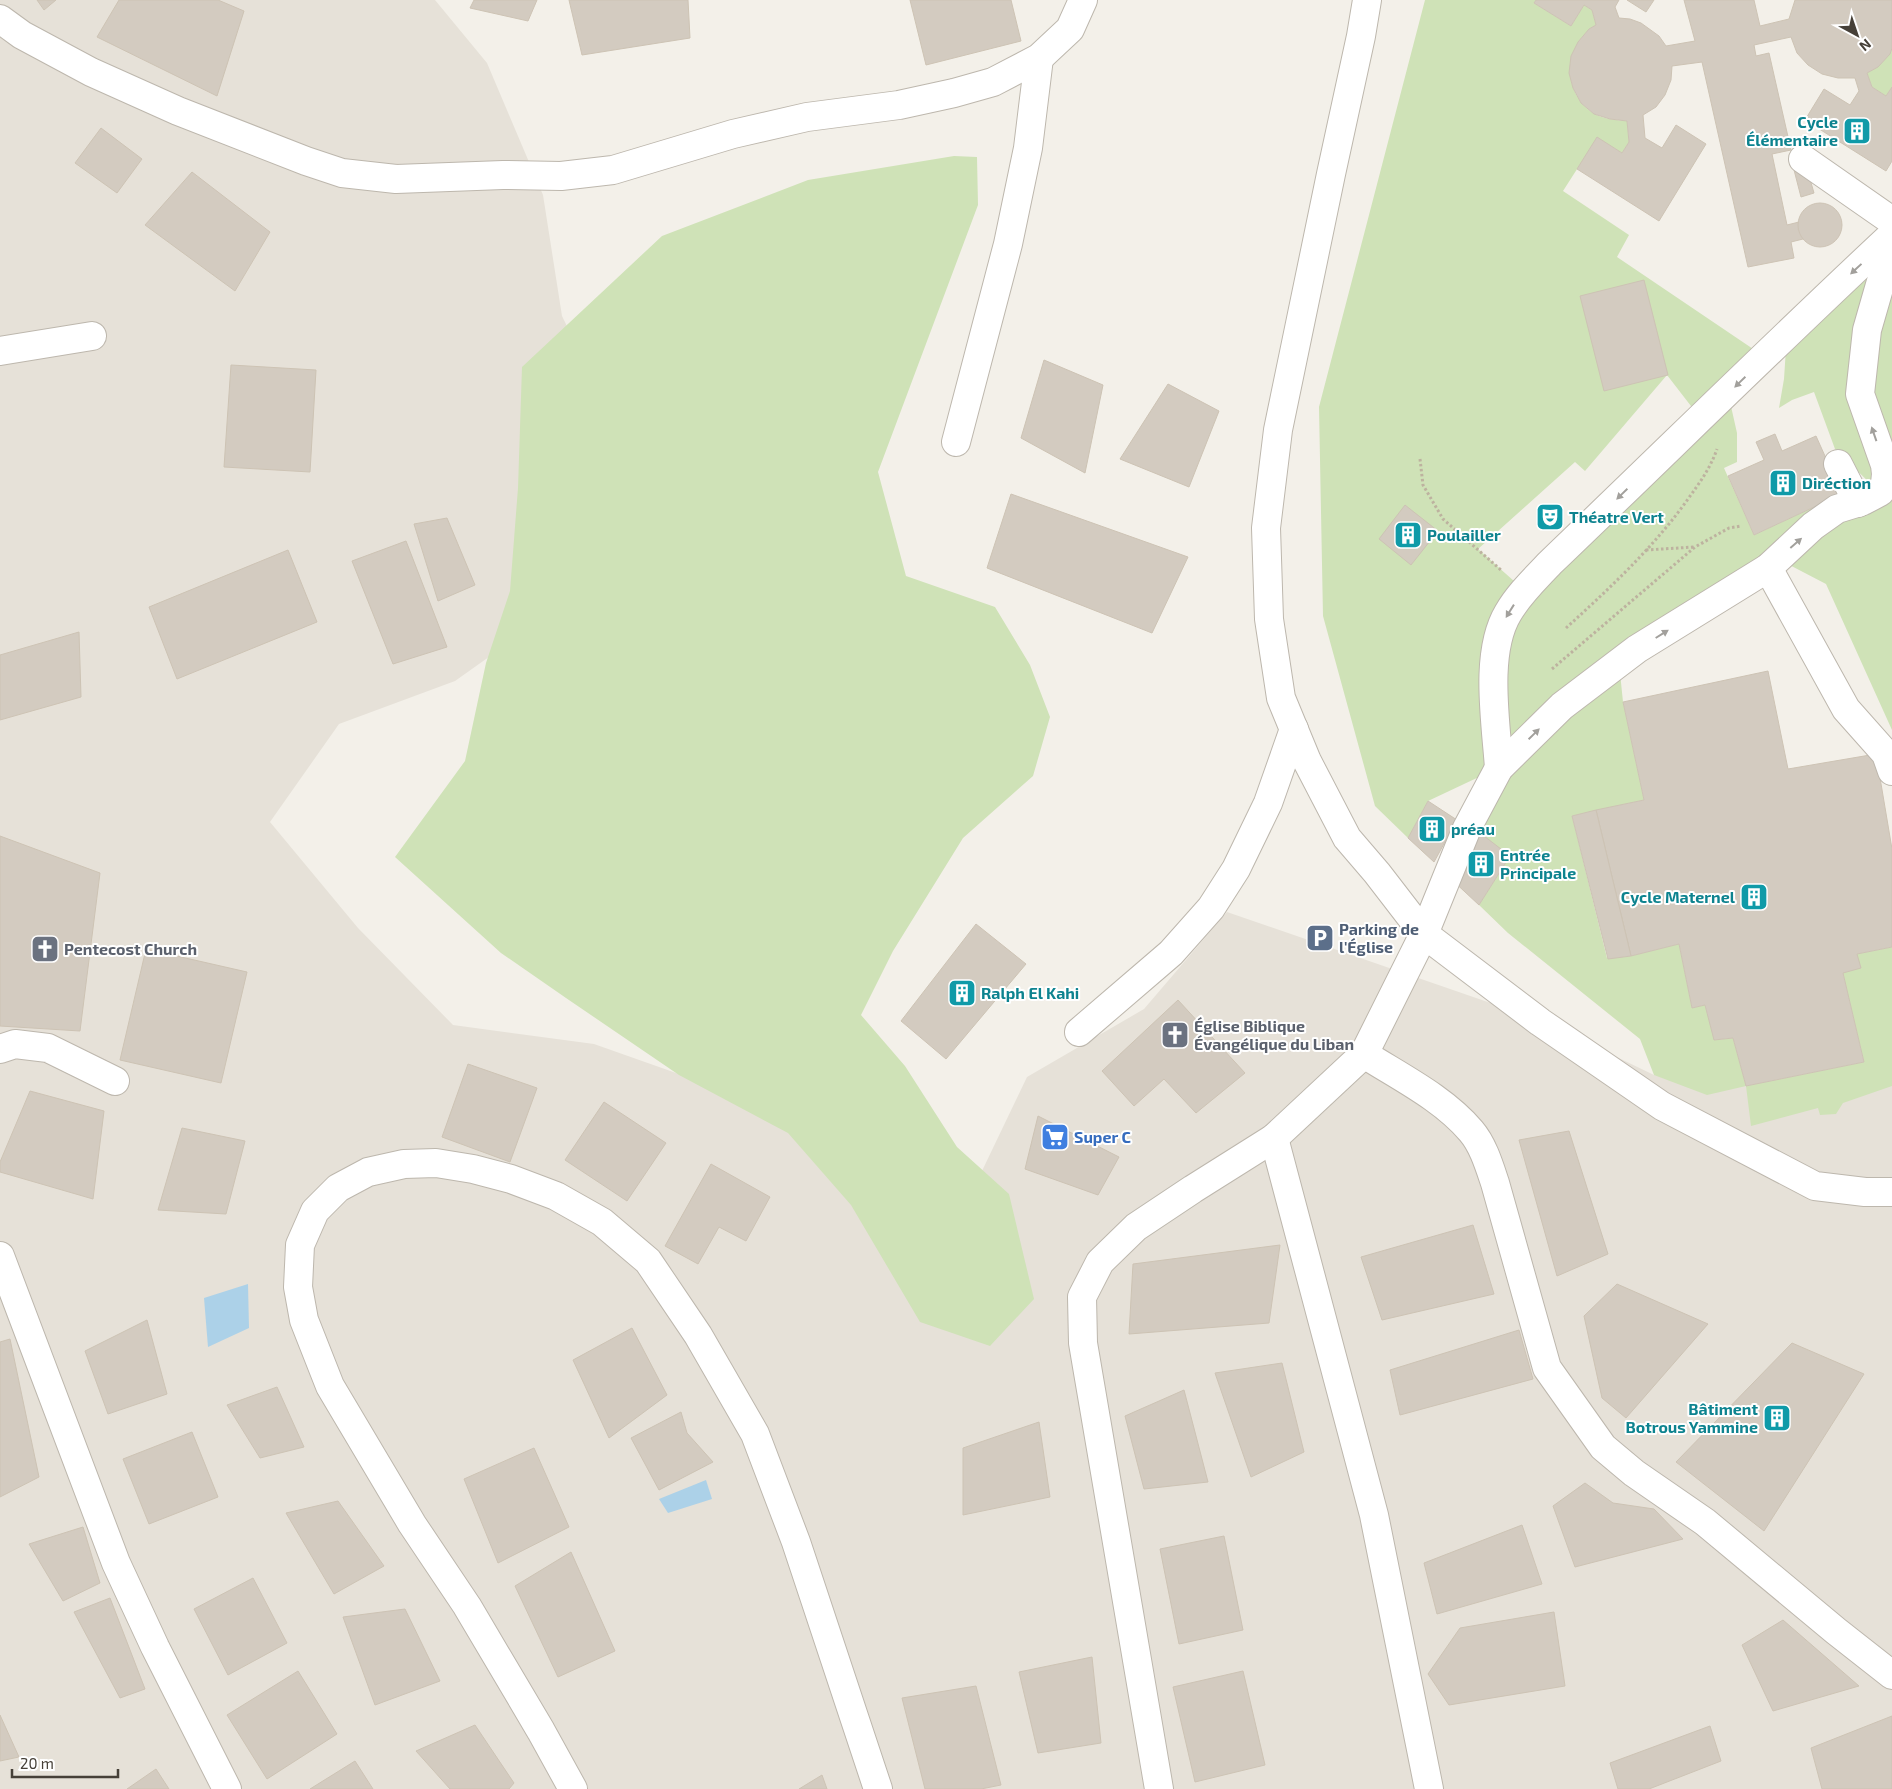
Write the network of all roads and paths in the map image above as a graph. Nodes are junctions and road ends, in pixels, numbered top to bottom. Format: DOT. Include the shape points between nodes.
graph roads {
  1 [pos="1083,0"];
  2 [pos="1367,0"];
  3 [pos="0,19"];
  4 [pos="1039,58"];
  5 [pos="1803,159"];
  6 [pos="1892,221"];
  7 [pos="1892,236"];
  8 [pos="1892,243"];
  9 [pos="92,336"];
  10 [pos="0,351"];
  11 [pos="1719,402"];
  12 [pos="956,442"];
  13 [pos="1420,459"];
  14 [pos="1838,464"];
  15 [pos="1858,503"];
  16 [pos="1741,526"];
  17 [pos="1695,547"];
  18 [pos="1645,550"];
  19 [pos="1768,568"];
  20 [pos="1524,590"];
  21 [pos="1566,628"];
  22 [pos="1552,669"];
  23 [pos="1294,729"];
  24 [pos="1499,768"];
  25 [pos="1892,772"];
  26 [pos="1424,934"];
  27 [pos="1079,1032"];
  28 [pos="0,1049"];
  29 [pos="1364,1054"];
  30 [pos="115,1081"];
  31 [pos="1274,1138"];
  32 [pos="1892,1192"];
  33 [pos="0,1256"];
  34 [pos="1892,1675"];
  35 [pos="227,1789"];
  36 [pos="573,1789"];
  37 [pos="878,1789"];
  38 [pos="1160,1789"];
  39 [pos="1429,1789"];
  1 -- 4 [label="street" via="1070,29"];
  2 -- 23 [label="street" via="1278,430 1266,528 1269,619 1281,698"];
  3 -- 4 [label="street" via="22,35 90,72 178,112 342,173 396,178 561,176 613,170 733,134 807,116 899,105 954,93 993,82"];
  4 -- 12 [label="street" via="1026,158 1008,244"];
  5 -- 6 [label="street"];
  7 -- 11 [label="street, one-way" via="1787,333"];
  15 -- 8 [label="street, one-way" via="1872,498 1885,484 1886,474 1860,394 1867,330"];
  9 -- 10 [label="street"];
  11 -- 18 [label="path" via="1723,432 1711,466 1670,524"];
  11 -- 20 [label="street, one-way"];
  13 -- 20 [label="path" via="1423,485 1443,519"];
  14 -- 15 [label="street"];
  19 -- 15 [label="street, one-way" via="1824,517"];
  16 -- 17 [label="path" via="1728,528"];
  17 -- 18 [label="path"];
  17 -- 22 [label="path"];
  18 -- 21 [label="path"];
  24 -- 19 [label="street, one-way" via="1562,706 1637,649"];
  19 -- 25 [label="street" via="1846,709 1886,754"];
  20 -- 24 [label="street, one-way" via="1507,614 1496,643 1494,670"];
  23 -- 26 [label="street" via="1347,838"];
  23 -- 27 [label="street" via="1268,803 1236,869 1211,908 1171,954"];
  24 -- 26 [label="street" via="1467,828"];
  26 -- 29 [label="street"];
  26 -- 32 [label="street" via="1540,1022 1662,1106 1815,1186"];
  28 -- 30 [label="street" via="15,1044 48,1048"];
  29 -- 31 [label="street"];
  29 -- 34 [label="street" via="1445,1106 1472,1131 1496,1183 1548,1368 1603,1447 1634,1473 1705,1522"];
  31 -- 38 [label="street" via="1136,1227 1100,1262 1082,1297 1083,1344"];
  31 -- 39 [label="street" via="1374,1515"];
  33 -- 35 [label="street" via="116,1562"];
  36 -- 37 [label="street" via="467,1606 412,1524 330,1386 304,1320 298,1287 300,1245 315,1211 338,1188 368,1172 404,1164 436,1163 511,1179 556,1196 602,1222 648,1261 698,1335 755,1434 796,1542"];
}
